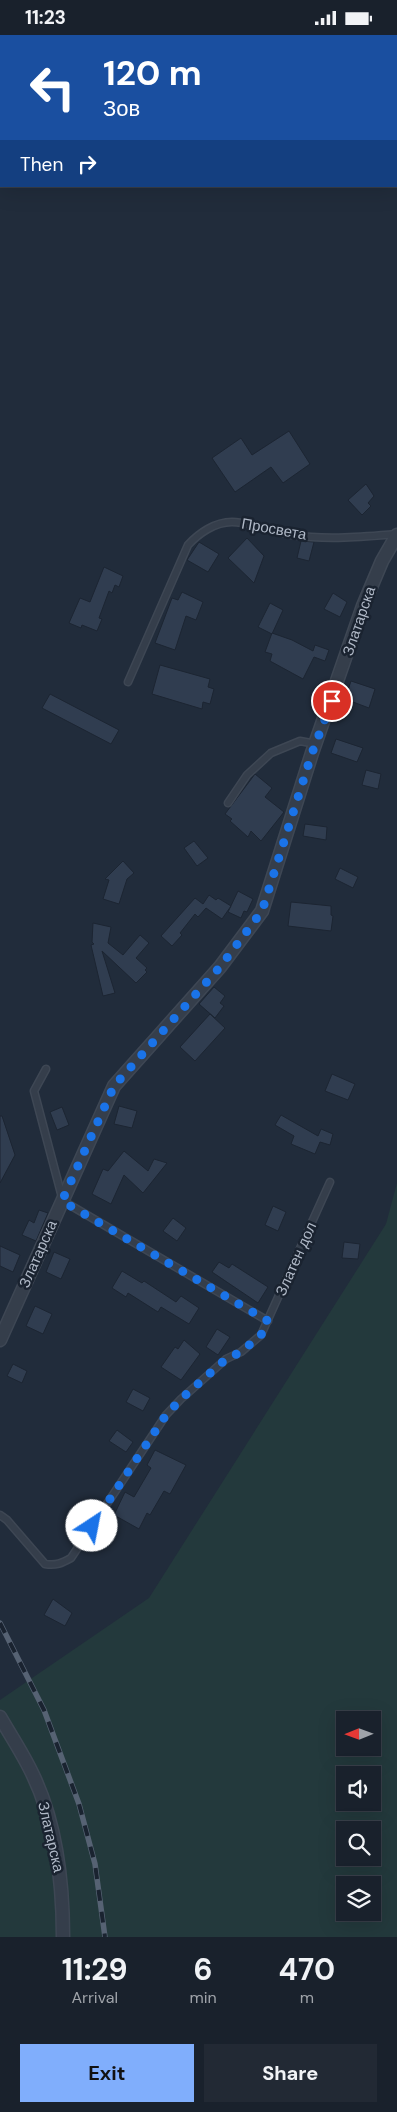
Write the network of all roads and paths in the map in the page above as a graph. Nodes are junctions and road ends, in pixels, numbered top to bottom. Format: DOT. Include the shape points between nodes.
graph roads {
  1 [pos="397,535"];
  2 [pos="128,682"];
  3 [pos="316,744"];
  4 [pos="228,803"];
  5 [pos="46,1069"];
  6 [pos="330,1182"];
  7 [pos="62,1201"];
  8 [pos="268,1321"];
  9 [pos="0,1340"];
  10 [pos="0,1515"];
  11 [pos="0,1717"];
  12 [pos="63,1937"];
  1 -- 2 [label="lane, Просвета" via="294,535 231,522 199,534 188,545"];
  1 -- 3 [label="street, Златарска" via="369,592"];
  3 -- 4 [label="lane" via="300,741 271,753 247,775"];
  3 -- 7 [label="street, Златарска" via="262,911 220,967 114,1086"];
  5 -- 7 [label="lane" via="34,1091"];
  6 -- 8 [label="lane, Златен дол"];
  7 -- 8 [label="lane"];
  7 -- 9 [label="street, Златарска"];
  8 -- 10 [label="lane, Златен дол" via="261,1335 241,1352 226,1359 166,1415 71,1558 62,1563 45,1564"];
  11 -- 12 [label="street, Златарска" via="32,1774 48,1813 60,1870"];
}
